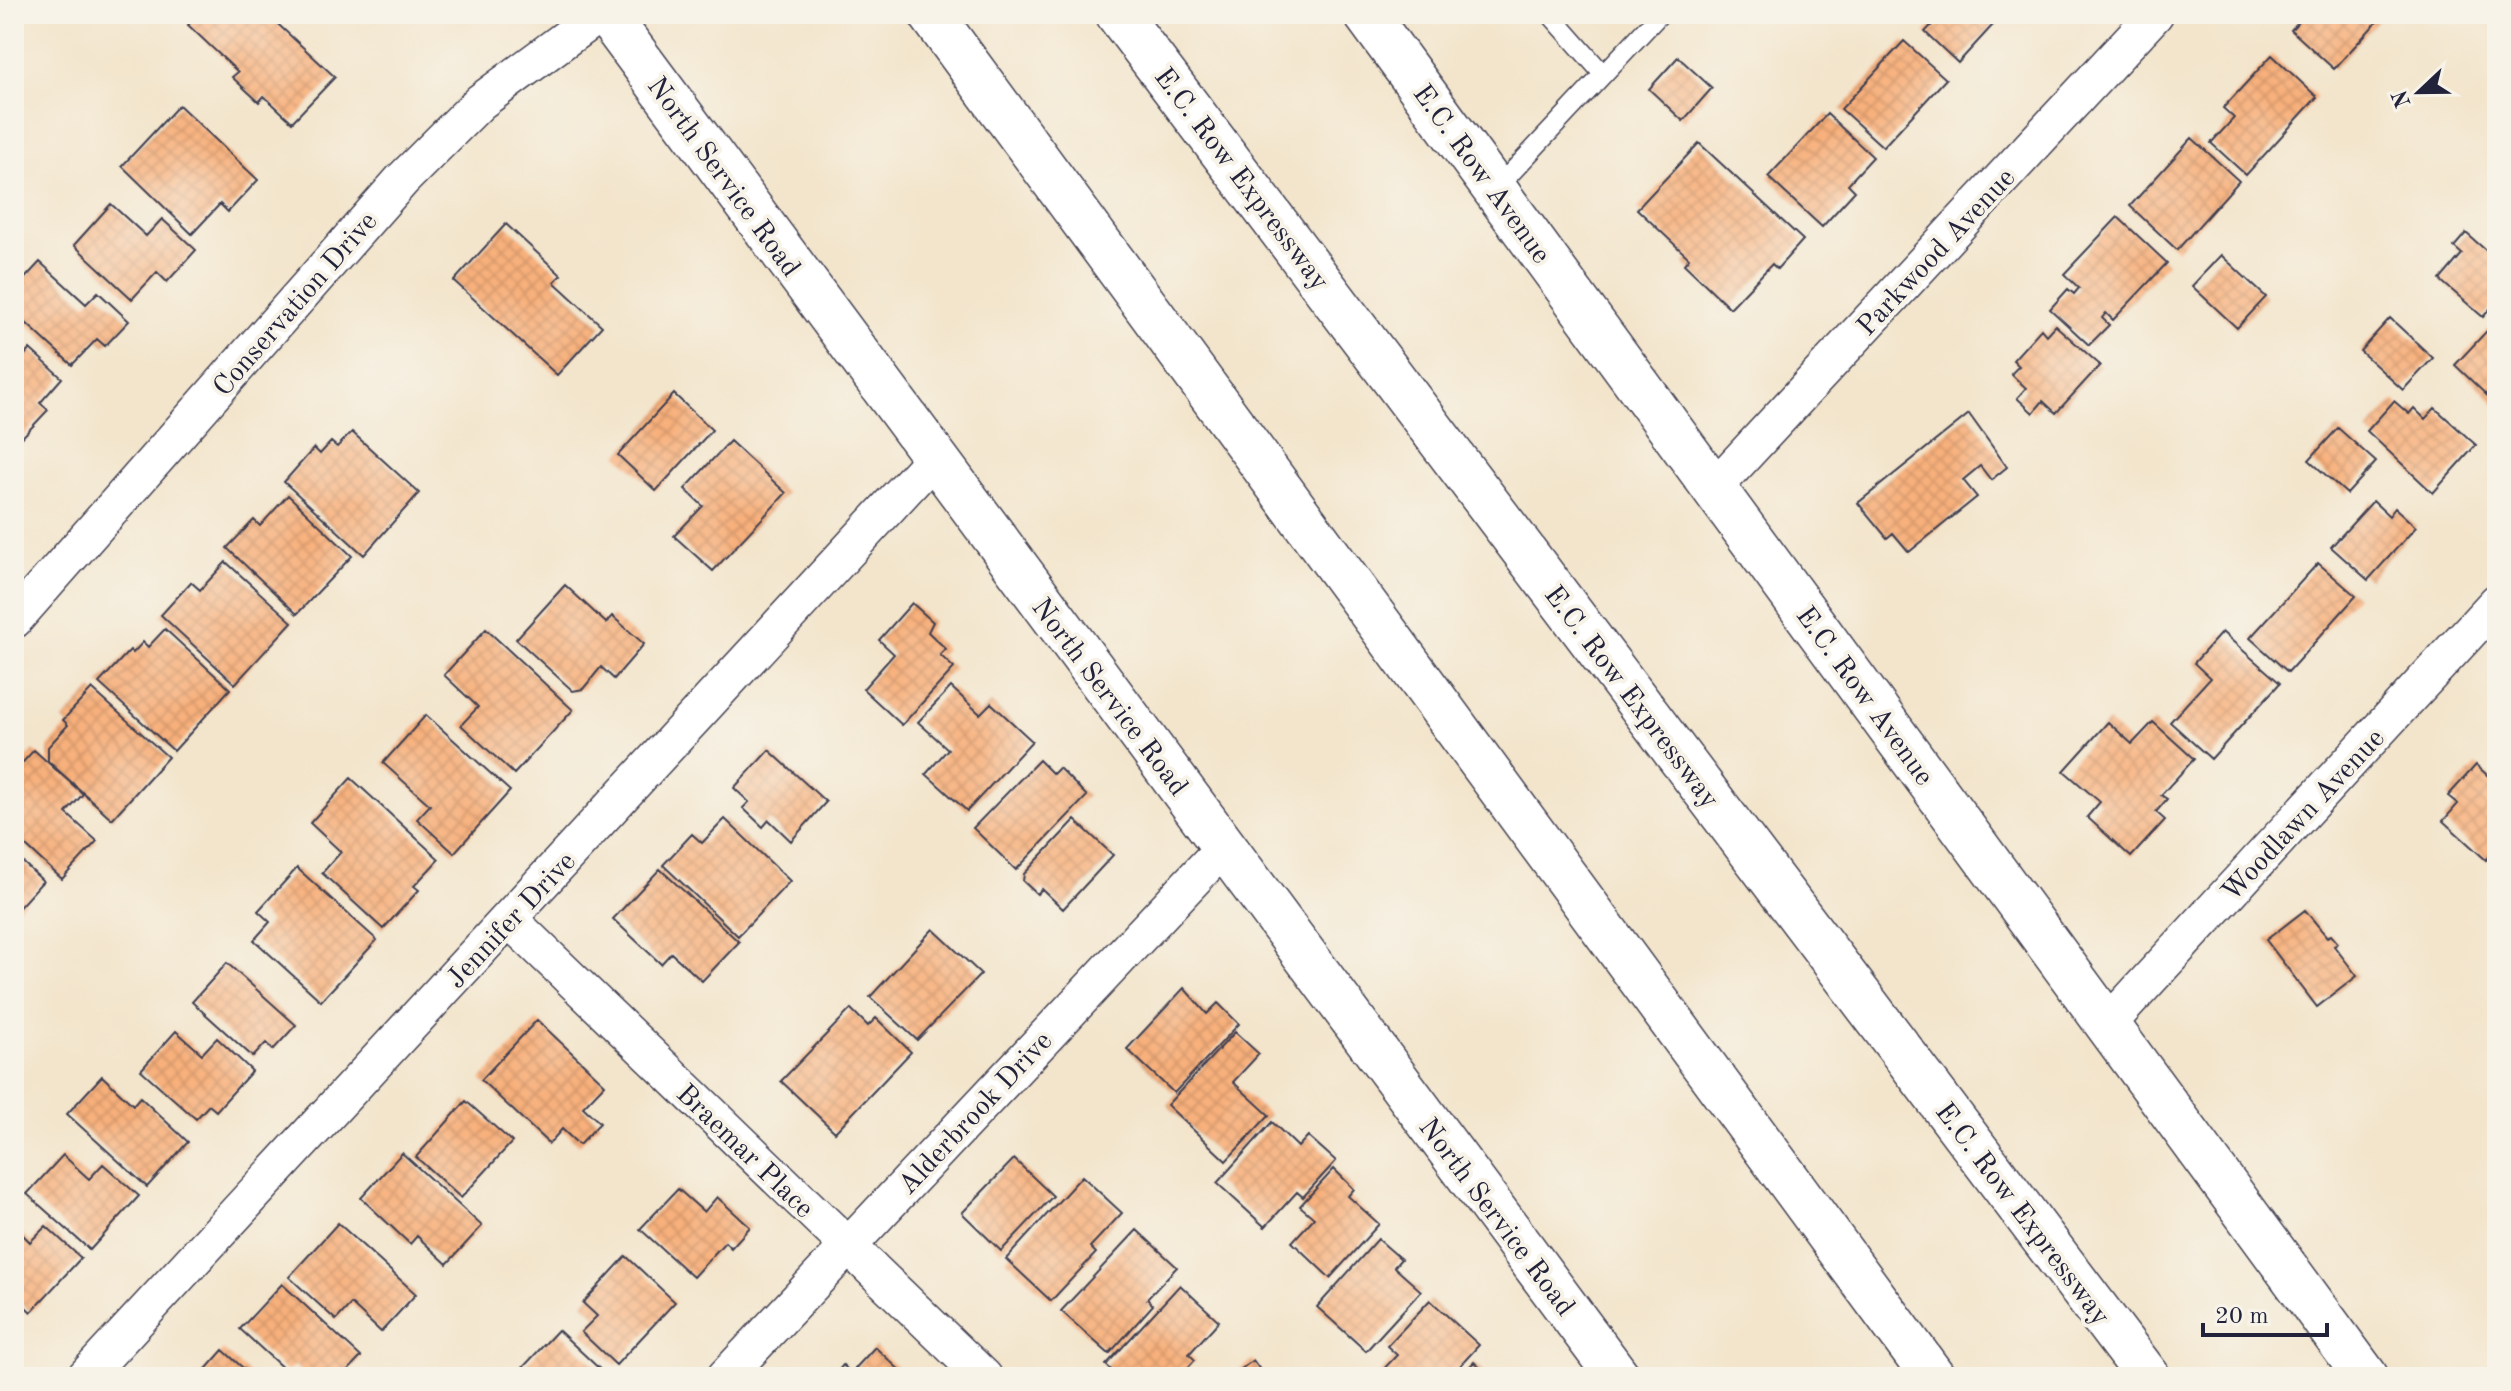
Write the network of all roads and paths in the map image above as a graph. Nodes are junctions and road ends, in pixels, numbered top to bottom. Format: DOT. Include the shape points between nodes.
graph roads {
  1 [pos="599,14"];
  2 [pos="606,14"];
  3 [pos="931,14"];
  4 [pos="1118,14"];
  5 [pos="1366,14"];
  6 [pos="1550,14"];
  7 [pos="1660,14"];
  8 [pos="2155,14"];
  9 [pos="1603,74"];
  10 [pos="1495,190"];
  11 [pos="933,459"];
  12 [pos="1714,488"];
  13 [pos="2497,602"];
  14 [pos="14,620"];
  15 [pos="1224,847"];
  16 [pos="510,920"];
  17 [pos="2107,1025"];
  18 [pos="846,1248"];
  19 [pos="85,1377"];
  20 [pos="725,1377"];
  21 [pos="984,1377"];
  22 [pos="1618,1377"];
  23 [pos="1933,1377"];
  24 [pos="2148,1377"];
  25 [pos="2366,1377"];
  1 -- 14 [label="street, Conservation Drive" via="480,102 402,180"];
  2 -- 11 [label="main road, North Service Road"];
  3 -- 23 [label="main road"];
  4 -- 24 [label="main road, E.C. Row Expressway"];
  5 -- 10 [label="main road, E.C. Row Avenue"];
  6 -- 9 [label="lane"];
  7 -- 9 [label="lane"];
  8 -- 12 [label="street, Parkwood Avenue"];
  9 -- 10 [label="lane"];
  10 -- 12 [label="main road, E.C. Row Avenue"];
  11 -- 15 [label="main road, North Service Road"];
  11 -- 16 [label="street, Jennifer Drive"];
  12 -- 17 [label="main road, E.C. Row Avenue"];
  13 -- 17 [label="street, Woodlawn Avenue"];
  15 -- 18 [label="street, Alderbrook Drive"];
  15 -- 22 [label="main road, North Service Road"];
  16 -- 18 [label="street, Braemar Place"];
  16 -- 19 [label="street, Jennifer Drive"];
  17 -- 25 [label="main road, E.C. Row Avenue"];
  18 -- 20 [label="street, Alderbrook Drive"];
  18 -- 21 [label="street, Braemar Place"];
}
